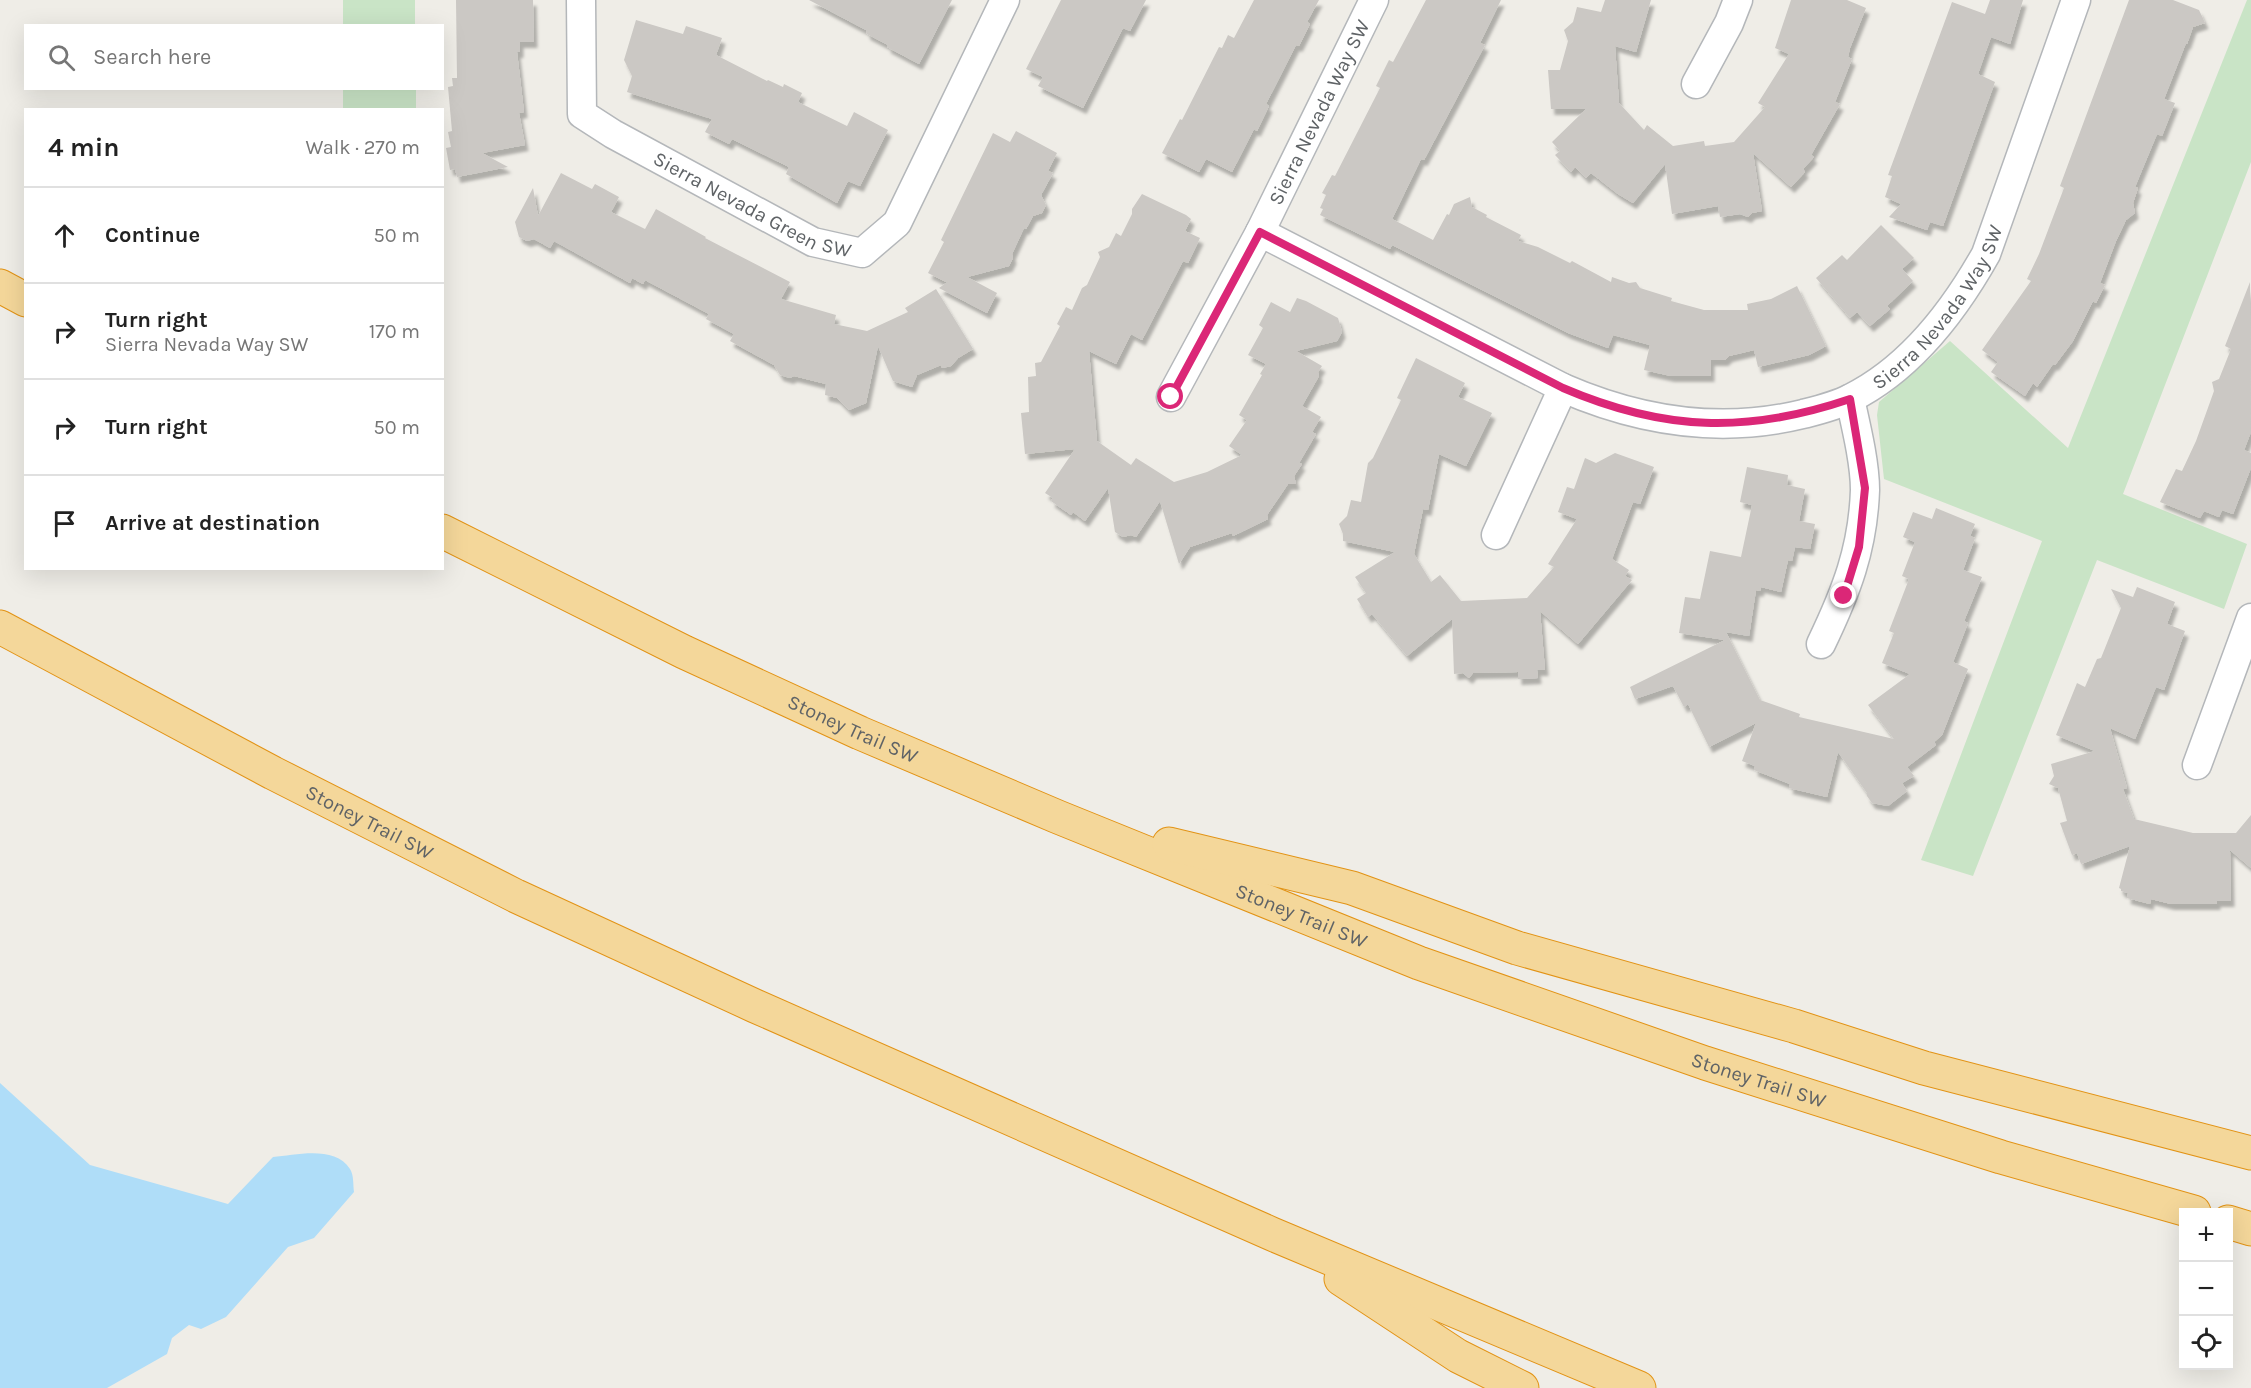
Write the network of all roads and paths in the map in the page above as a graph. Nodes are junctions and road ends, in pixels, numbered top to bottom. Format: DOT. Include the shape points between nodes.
graph roads {
  1 [pos="581,0"];
  2 [pos="1005,0"];
  3 [pos="1374,0"];
  4 [pos="1738,0"];
  5 [pos="2076,0"];
  6 [pos="1696,84"];
  7 [pos="1260,232"];
  8 [pos="0,286"];
  9 [pos="24,299"];
  10 [pos="1563,388"];
  11 [pos="1171,397"];
  12 [pos="1850,399"];
  13 [pos="444,532"];
  14 [pos="1497,535"];
  15 [pos="2251,618"];
  16 [pos="0,627"];
  17 [pos="1821,644"];
  18 [pos="2197,765"];
  19 [pos="1058,817"];
  20 [pos="1923,1068"];
  21 [pos="2251,1131"];
  22 [pos="2251,1153"];
  23 [pos="2180,1208"];
  24 [pos="2233,1223"];
  25 [pos="2251,1229"];
  26 [pos="1272,1234"];
  27 [pos="1522,1388"];
  28 [pos="1639,1388"];
  1 -- 2 [label="street, Sierra Nevada Green SW" via="582,114 813,242 862,253 897,224"];
  3 -- 7 [label="street, Sierra Nevada Way SW"];
  4 -- 6 [label="street"];
  5 -- 12 [label="street, Sierra Nevada Way SW" via="1986,254 1969,285 1925,341 1881,379"];
  7 -- 10 [label="street, Sierra Nevada Way SW"];
  7 -- 11 [label="street"];
  8 -- 9 [label="highway"];
  10 -- 12 [label="street, Sierra Nevada Way SW" via="1628,412 1697,423 1780,418"];
  10 -- 14 [label="street"];
  12 -- 17 [label="street" via="1865,488 1859,547 1844,596"];
  13 -- 19 [label="highway, Stoney Trail SW" via="684,652 860,733"];
  15 -- 18 [label="street"];
  16 -- 26 [label="highway, Stoney Trail SW" via="273,773 516,896"];
  19 -- 20 [label="highway" via="1352,888 1517,948 1794,1026"];
  19 -- 23 [label="highway, Stoney Trail SW" via="1419,963 1683,1055 2001,1157"];
  20 -- 21 [label="highway"];
  20 -- 22 [label="highway"];
  24 -- 25 [label="highway"];
  26 -- 27 [label="highway" via="1458,1356"];
  26 -- 28 [label="highway, Stoney Trail SW"];
}
